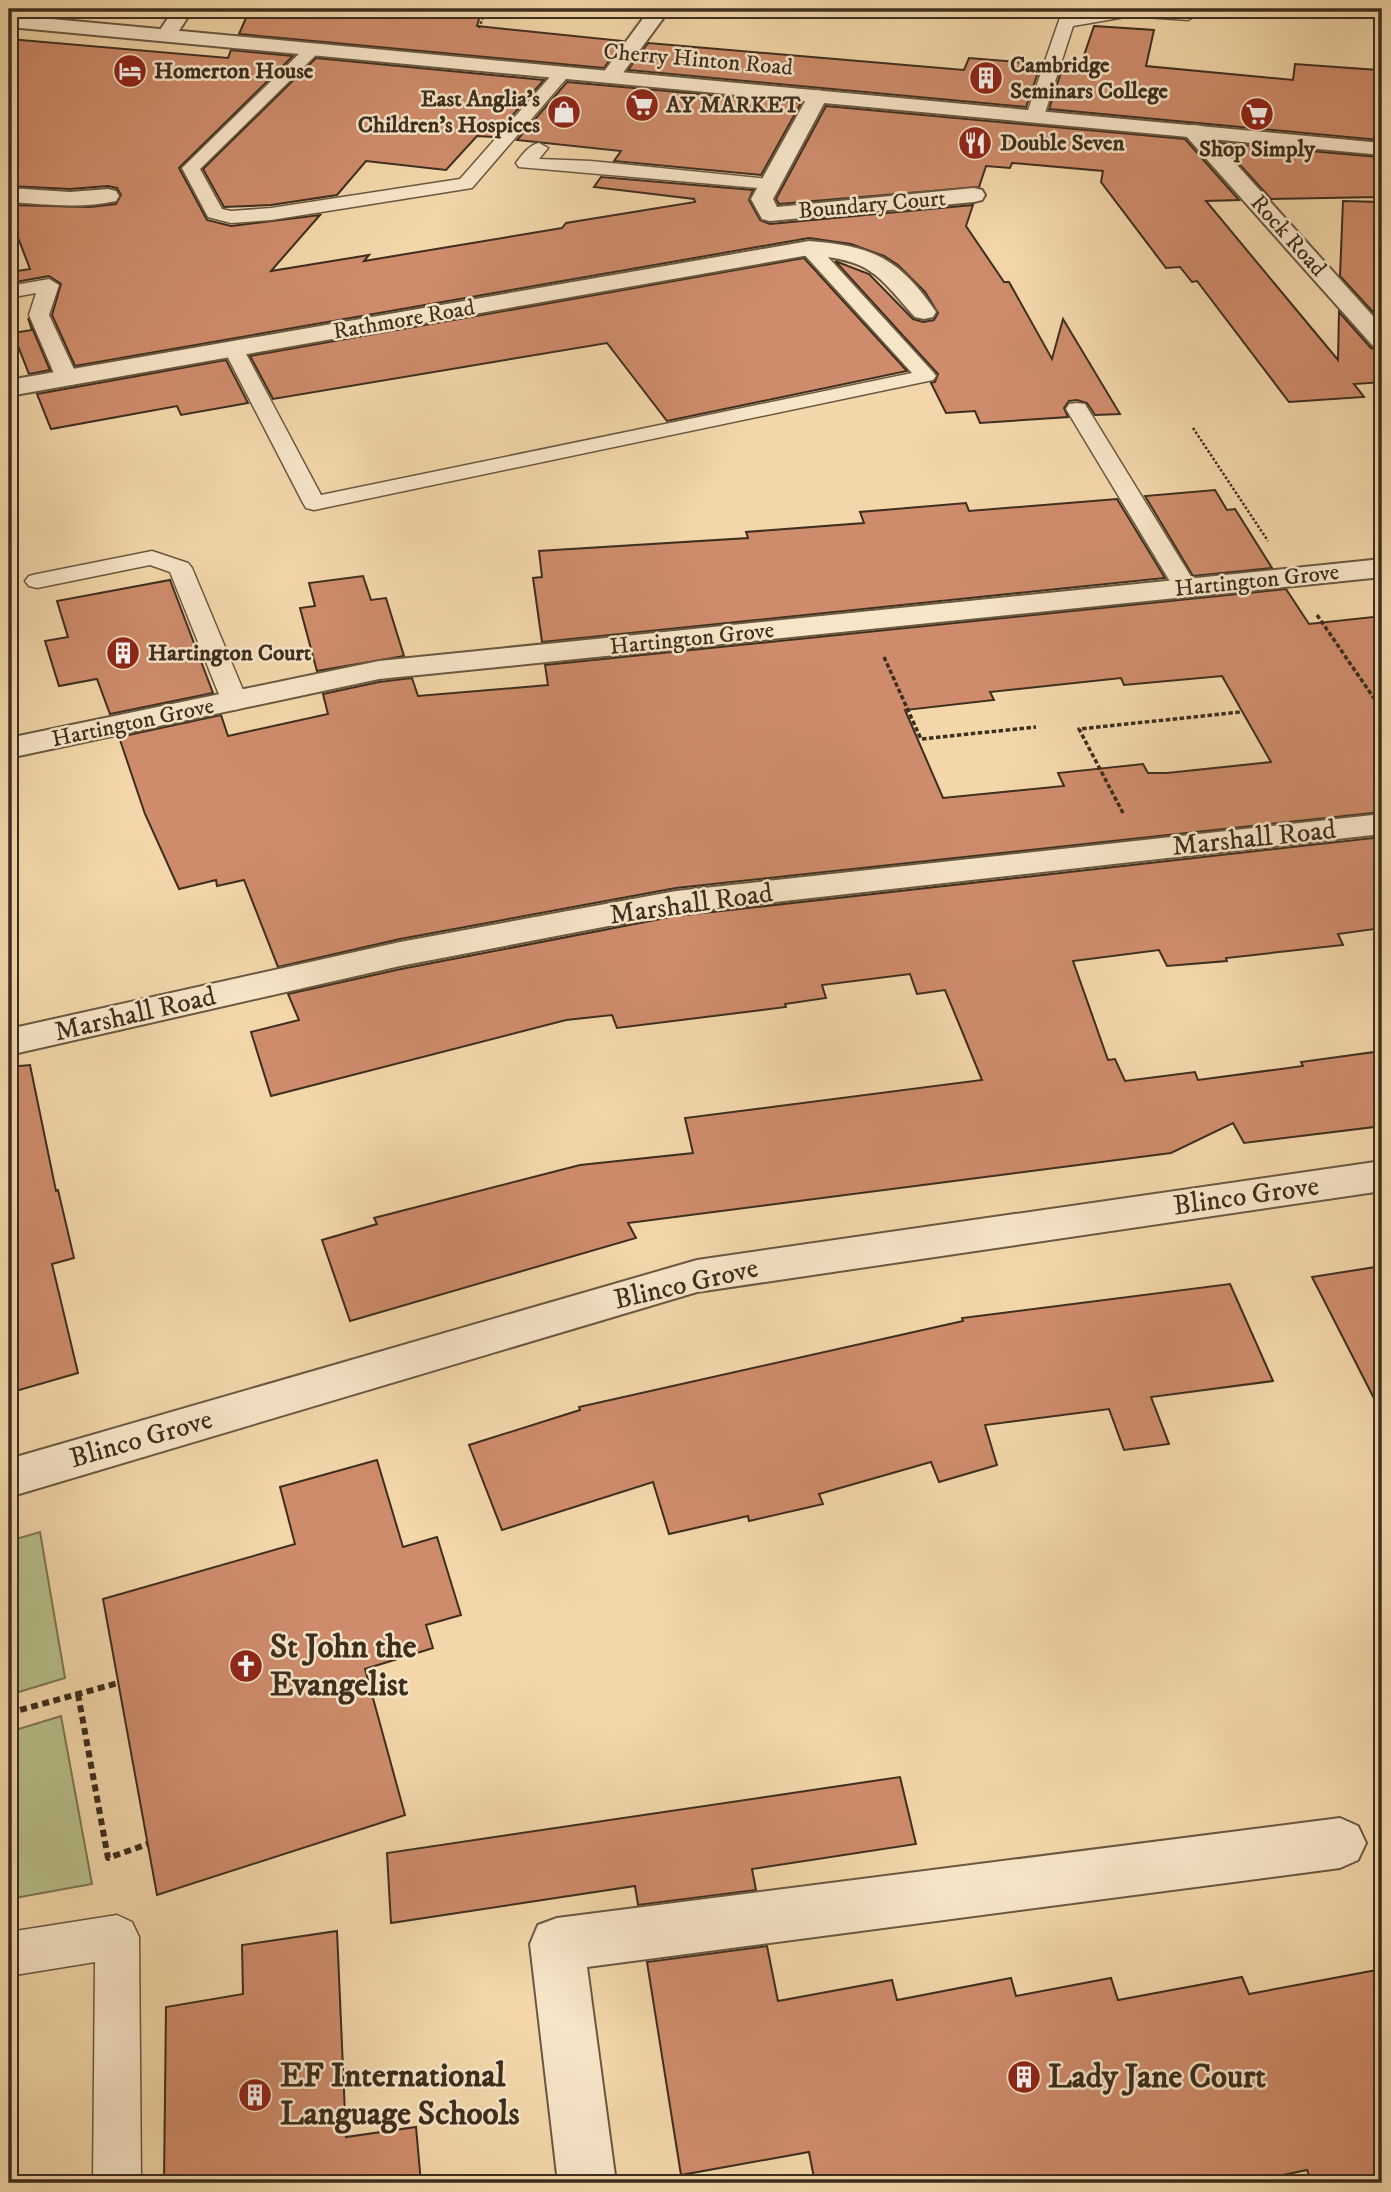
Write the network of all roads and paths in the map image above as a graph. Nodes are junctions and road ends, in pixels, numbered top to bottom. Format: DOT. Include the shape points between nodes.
graph roads {
  1 [pos="183,9"];
  2 [pos="660,9"];
  3 [pos="1188,15"];
  4 [pos="1069,16"];
  5 [pos="9,21"];
  6 [pos="166,36"];
  7 [pos="312,50"];
  8 [pos="563,73"];
  9 [pos="610,77"];
  10 [pos="818,96"];
  11 [pos="1035,116"];
  12 [pos="1194,131"];
  13 [pos="539,148"];
  14 [pos="1382,149"];
  15 [pos="770,184"];
  16 [pos="9,195"];
  17 [pos="974,195"];
  18 [pos="108,196"];
  19 [pos="804,249"];
  20 [pos="9,292"];
  21 [pos="923,312"];
  22 [pos="1382,341"];
  23 [pos="234,350"];
  24 [pos="66,378"];
  25 [pos="9,388"];
  26 [pos="1077,409"];
  27 [pos="1193,428"];
  28 [pos="1382,568"];
  29 [pos="1292,578"];
  30 [pos="37,581"];
  31 [pos="1186,588"];
  32 [pos="868,621"];
  33 [pos="235,702"];
  34 [pos="1382,710"];
  35 [pos="1241,712"];
  36 [pos="1036,727"];
  37 [pos="9,748"];
  38 [pos="1382,824"];
  39 [pos="1143,851"];
  40 [pos="9,1042"];
  41 [pos="1382,1176"];
  42 [pos="9,1478"];
  43 [pos="118,1683"];
  44 [pos="78,1694"];
  45 [pos="9,1713"];
  46 [pos="1340,1843"];
  47 [pos="148,1844"];
  48 [pos="9,1954"];
  49 [pos="117,2183"];
  50 [pos="587,2183"];
  1 -- 6 [label="street"];
  2 -- 9 [label="street"];
  3 -- 4 [label="lane" via="1131,11"];
  4 -- 11 [label="lane"];
  5 -- 6 [label="street, Cherry Hinton Road"];
  6 -- 7 [label="street, Cherry Hinton Road"];
  7 -- 8 [label="street, Cherry Hinton Road"];
  7 -- 8 [label="lane" via="191,168 215,213 271,214 467,184"];
  8 -- 9 [label="street, Cherry Hinton Road"];
  9 -- 10 [label="street, Cherry Hinton Road"];
  10 -- 11 [label="street, Cherry Hinton Road"];
  10 -- 15 [label="street"];
  11 -- 12 [label="street, Cherry Hinton Road"];
  12 -- 14 [label="street, Cherry Hinton Road"];
  12 -- 22 [label="street, Rock Road"];
  13 -- 15 [label="lane" via="522,167 592,166"];
  15 -- 17 [label="street, Boundary Court" via="762,199 770,214"];
  16 -- 18 [label="street"];
  19 -- 21 [label="street, Rathmore Road" via="848,251 884,268"];
  19 -- 23 [label="street, Rathmore Road"];
  19 -- 23 [label="lane" via="926,376 314,503"];
  20 -- 24 [label="lane" via="49,285 39,315"];
  23 -- 24 [label="street, Rathmore Road"];
  24 -- 25 [label="street, Rathmore Road"];
  26 -- 31 [label="lane"];
  27 -- 29 [label="path"];
  28 -- 29 [label="street, Hartington Grove"];
  29 -- 31 [label="street, Hartington Grove"];
  29 -- 34 [label="path"];
  30 -- 33 [label="lane" via="152,558 180,568"];
  31 -- 32 [label="street, Hartington Grove"];
  32 -- 33 [label="street, Hartington Grove" via="379,670"];
  32 -- 36 [label="path" via="921,739"];
  33 -- 37 [label="street, Hartington Grove"];
  35 -- 39 [label="path" via="1079,729"];
  38 -- 39 [label="street, Marshall Road"];
  39 -- 40 [label="street, Marshall Road" via="676,902 400,954"];
  41 -- 42 [label="street, Blinco Grove" via="697,1276"];
  43 -- 44 [label="path"];
  44 -- 45 [label="path"];
  44 -- 47 [label="path" via="108,1858"];
  46 -- 50 [label="street" via="557,1944"];
  48 -- 49 [label="lane" via="117,1937"];
}
